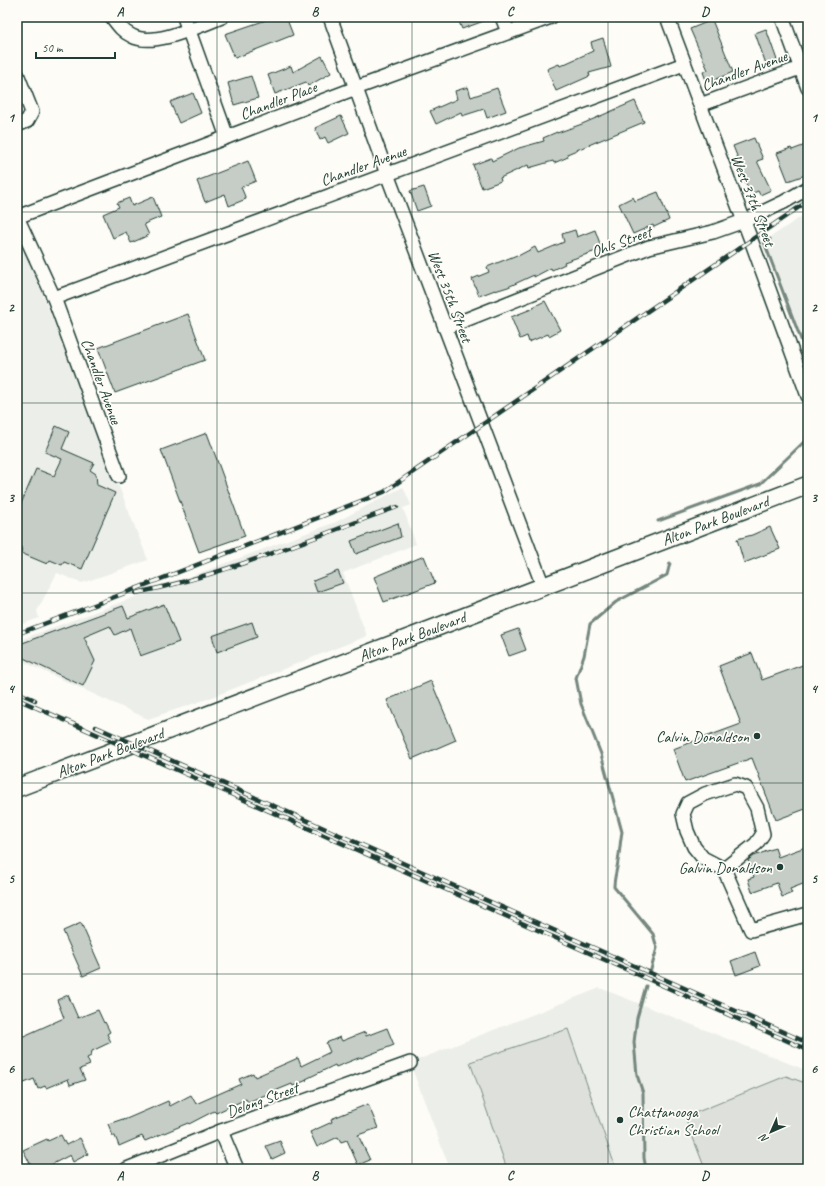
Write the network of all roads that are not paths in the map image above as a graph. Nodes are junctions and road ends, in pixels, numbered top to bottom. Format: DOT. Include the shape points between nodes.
graph roads {
  1 [pos="112,17"];
  2 [pos="184,17"];
  3 [pos="222,17"];
  4 [pos="330,17"];
  5 [pos="502,17"];
  6 [pos="551,17"];
  7 [pos="667,17"];
  8 [pos="782,17"];
  9 [pos="189,30"];
  10 [pos="508,32"];
  11 [pos="684,64"];
  12 [pos="800,68"];
  13 [pos="17,74"];
  14 [pos="356,88"];
  15 [pos="808,88"];
  16 [pos="700,105"];
  17 [pos="17,125"];
  18 [pos="227,137"];
  19 [pos="387,174"];
  20 [pos="808,188"];
  21 [pos="17,217"];
  22 [pos="744,221"];
  23 [pos="54,298"];
  24 [pos="445,328"];
  25 [pos="808,396"];
  26 [pos="118,476"];
  27 [pos="808,485"];
  28 [pos="543,586"];
  29 [pos="17,788"];
  30 [pos="724,870"];
  31 [pos="808,914"];
  32 [pos="410,1063"];
  33 [pos="221,1131"];
  34 [pos="127,1169"];
  35 [pos="236,1169"];
  1 -- 9 [label="street" via="121,29 133,37 146,40 164,38"];
  2 -- 9 [label="street"];
  3 -- 9 [label="street"];
  4 -- 14 [label="street, West 35th Street"];
  5 -- 10 [label="street"];
  6 -- 10 [label="street, Chandler Place"];
  7 -- 11 [label="street, West 37th Street"];
  8 -- 12 [label="street"];
  9 -- 18 [label="street"];
  10 -- 14 [label="street, Chandler Place"];
  11 -- 16 [label="street, West 37th Street"];
  11 -- 19 [label="street, Chandler Avenue"];
  12 -- 15 [label="street"];
  12 -- 16 [label="street, Chandler Avenue"];
  13 -- 17 [label="street" via="32,112 27,121"];
  14 -- 18 [label="street, Chandler Place"];
  14 -- 19 [label="street, West 35th Street"];
  16 -- 22 [label="street, West 37th Street"];
  18 -- 21 [label="street, Chandler Place"];
  19 -- 23 [label="street, Chandler Avenue"];
  19 -- 24 [label="street, West 35th Street"];
  20 -- 22 [label="street, Ohls Street"];
  21 -- 23 [label="street, Chandler Avenue"];
  22 -- 24 [label="street, Ohls Street" via="713,232 649,247"];
  22 -- 25 [label="street, West 37th Street"];
  23 -- 26 [label="street, Chandler Avenue"];
  24 -- 28 [label="street, West 35th Street"];
  27 -- 28 [label="main road, Alton Park Boulevard"];
  28 -- 29 [label="main road, Alton Park Boulevard"];
  30 -- 30 [label="street" via="756,844 763,834 757,808 746,788 735,784 688,803 683,814 694,847 703,858"];
  30 -- 31 [label="street" via="751,930"];
  32 -- 33 [label="street, Delong Street"];
  33 -- 34 [label="street, Delong Street"];
  33 -- 35 [label="street"];
}
